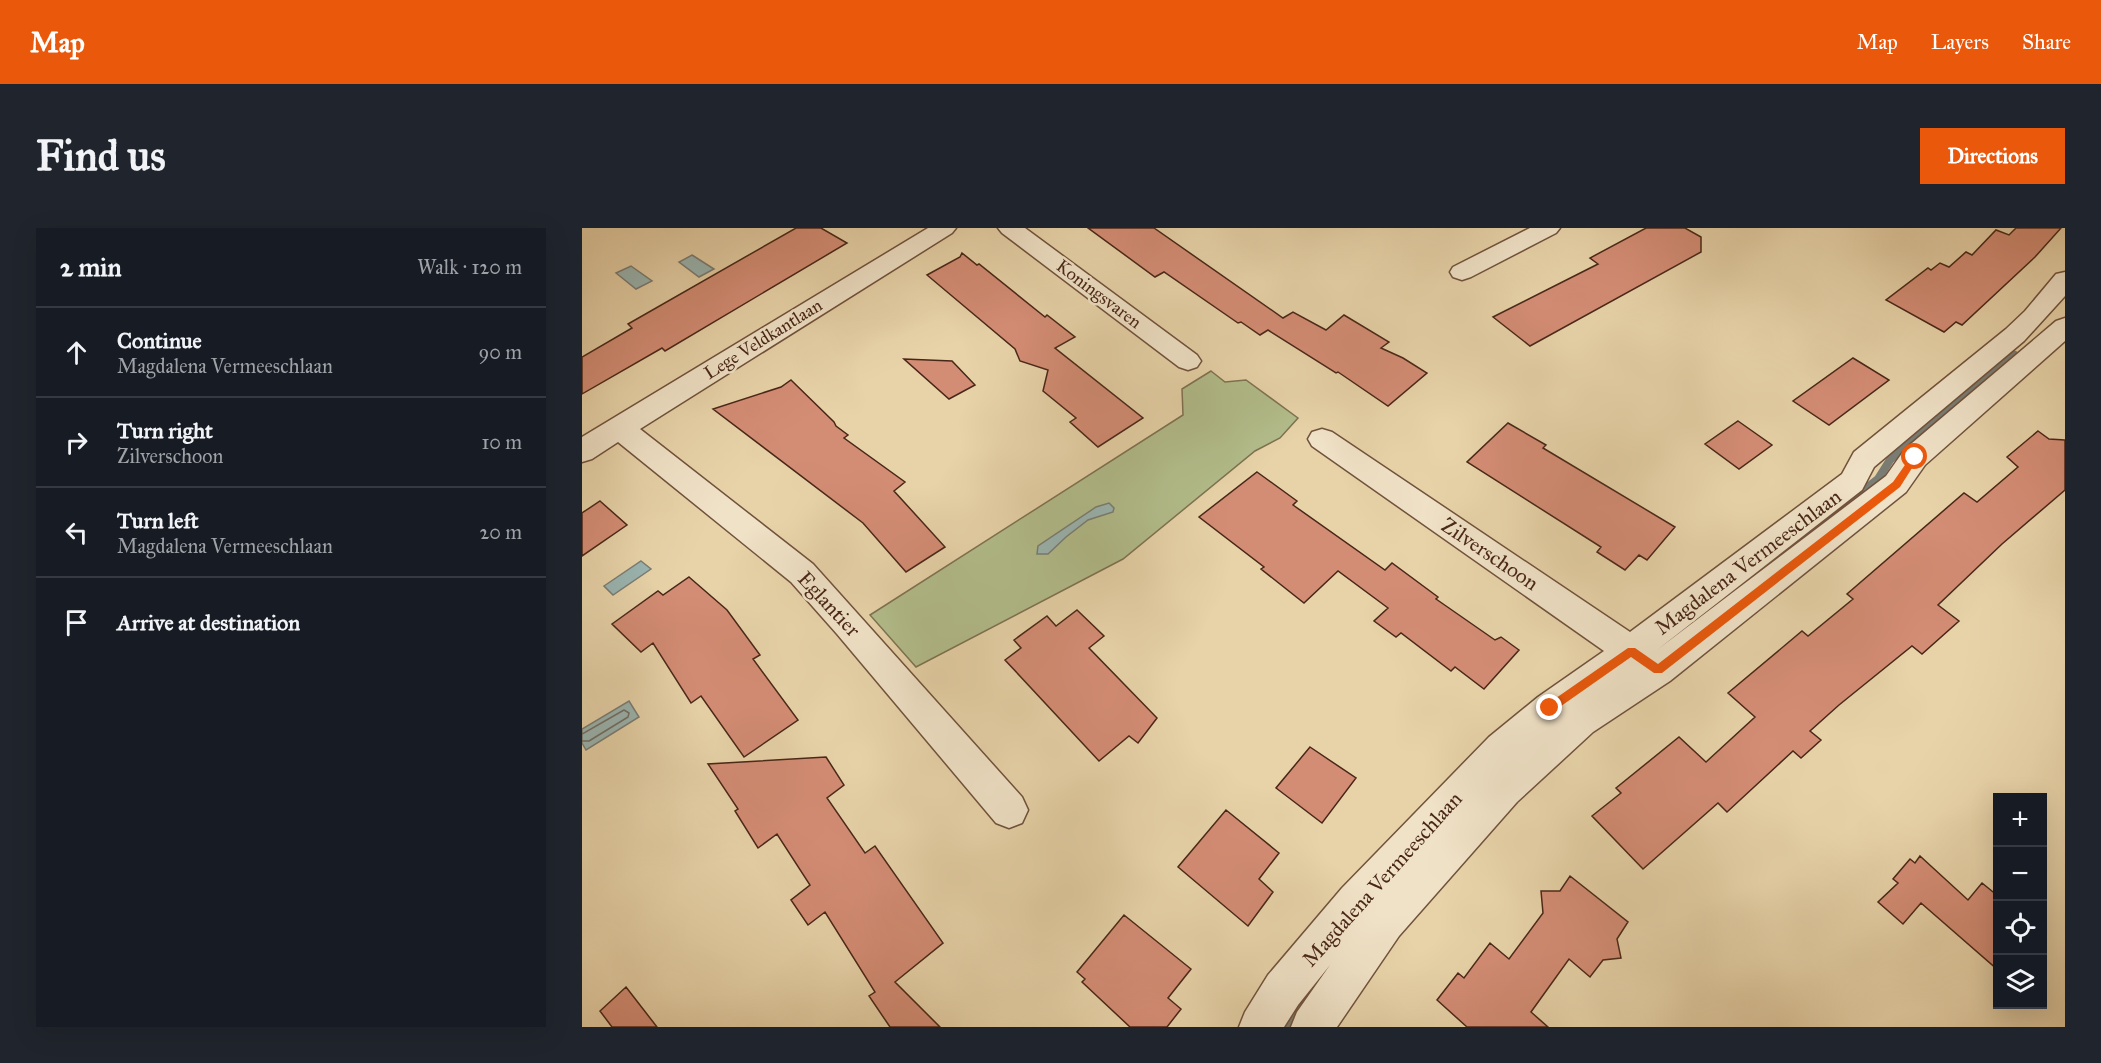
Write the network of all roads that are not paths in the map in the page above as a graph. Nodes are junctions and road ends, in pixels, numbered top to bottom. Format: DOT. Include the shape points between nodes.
graph roads {
  1 [pos="944,228"];
  2 [pos="1010,228"];
  3 [pos="1548,228"];
  4 [pos="1462,272"];
  5 [pos="2065,280"];
  6 [pos="2056,327"];
  7 [pos="1188,361"];
  8 [pos="620,428"];
  9 [pos="1322,439"];
  10 [pos="582,451"];
  11 [pos="1645,660"];
  12 [pos="1009,810"];
  13 [pos="1260,1027"];
  14 [pos="1312,1027"];
  1 -- 8 [label="street, Lege Veldkantlaan"];
  2 -- 7 [label="street, Koningsvaren"];
  3 -- 4 [label="street"];
  5 -- 6 [label="street, Magdalena Vermeeschlaan"];
  6 -- 11 [label="street, Magdalena Vermeeschlaan" via="1915,457 1896,484"];
  8 -- 10 [label="street, Lege Veldkantlaan"];
  8 -- 12 [label="street, Eglantier" via="802,573"];
  9 -- 11 [label="street, Zilverschoon"];
  11 -- 13 [label="street, Magdalena Vermeeschlaan" via="1550,708 1502,749 1356,902 1283,990"];
  11 -- 14 [label="street, Magdalena Vermeeschlaan" via="1504,789 1385,922"];
}
